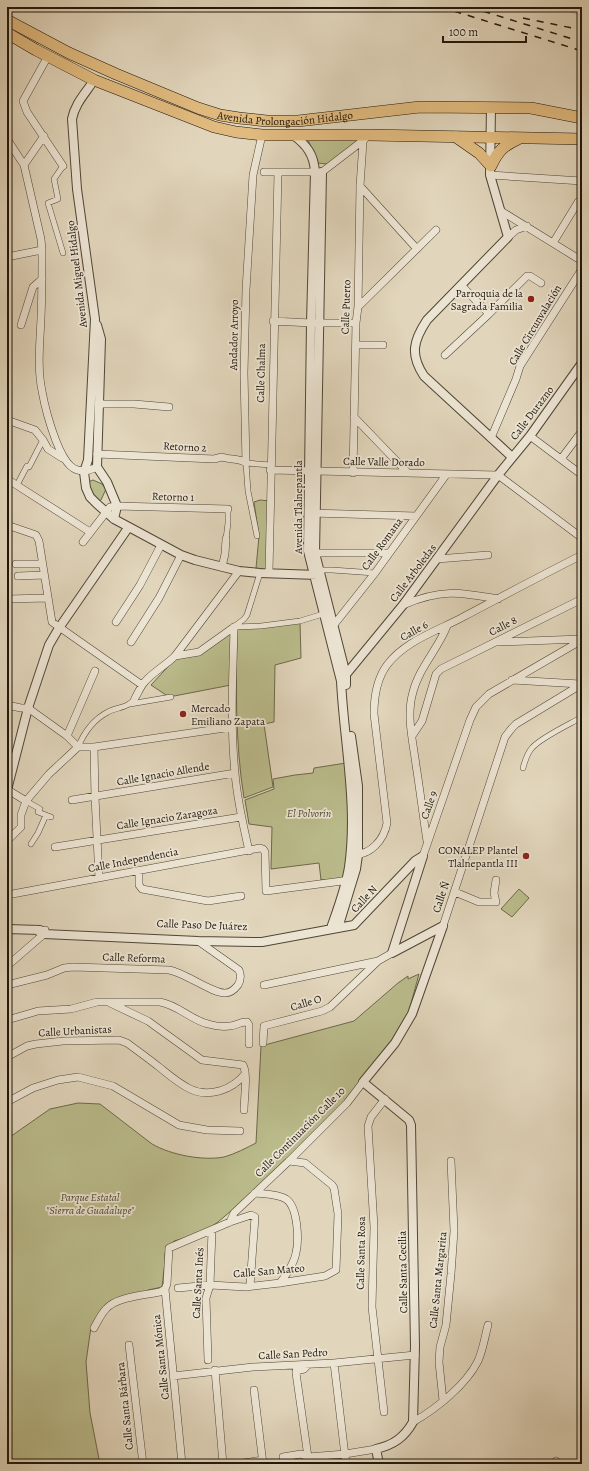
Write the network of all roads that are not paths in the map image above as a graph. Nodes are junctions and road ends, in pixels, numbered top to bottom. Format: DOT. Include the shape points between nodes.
graph roads {
  1 [pos="567,7"];
  2 [pos="582,12"];
  3 [pos="7,20"];
  4 [pos="7,33"];
  5 [pos="68,53"];
  6 [pos="48,56"];
  7 [pos="116,74"];
  8 [pos="94,80"];
  9 [pos="491,107"];
  10 [pos="582,118"];
  11 [pos="262,135"];
  12 [pos="293,135"];
  13 [pos="44,136"];
  14 [pos="456,137"];
  15 [pos="490,137"];
  16 [pos="522,137"];
  17 [pos="366,138"];
  18 [pos="7,139"];
  19 [pos="582,139"];
  20 [pos="24,165"];
  21 [pos="63,166"];
  22 [pos="491,171"];
  23 [pos="264,172"];
  24 [pos="318,172"];
  25 [pos="278,173"];
  26 [pos="582,181"];
  27 [pos="360,186"];
  28 [pos="578,202"];
  29 [pos="501,211"];
  30 [pos="527,226"];
  31 [pos="436,230"];
  32 [pos="508,237"];
  33 [pos="553,243"];
  34 [pos="417,249"];
  35 [pos="42,250"];
  36 [pos="63,253"];
  37 [pos="7,257"];
  38 [pos="582,261"];
  39 [pos="582,269"];
  40 [pos="42,279"];
  41 [pos="541,283"];
  42 [pos="461,285"];
  43 [pos="358,307"];
  44 [pos="489,314"];
  45 [pos="95,319"];
  46 [pos="273,321"];
  47 [pos="311,323"];
  48 [pos="320,323"];
  49 [pos="356,323"];
  50 [pos="22,325"];
  51 [pos="356,345"];
  52 [pos="383,345"];
  53 [pos="444,355"];
  54 [pos="582,363"];
  55 [pos="98,404"];
  56 [pos="169,407"];
  57 [pos="354,417"];
  58 [pos="7,420"];
  59 [pos="582,431"];
  60 [pos="530,436"];
  61 [pos="491,438"];
  62 [pos="44,440"];
  63 [pos="97,454"];
  64 [pos="512,457"];
  65 [pos="62,458"];
  66 [pos="561,459"];
  67 [pos="246,463"];
  68 [pos="97,467"];
  69 [pos="271,468"];
  70 [pos="312,471"];
  71 [pos="84,472"];
  72 [pos="407,472"];
  73 [pos="353,473"];
  74 [pos="446,475"];
  75 [pos="498,475"];
  76 [pos="582,475"];
  77 [pos="7,479"];
  78 [pos="17,486"];
  79 [pos="117,506"];
  80 [pos="228,509"];
  81 [pos="106,511"];
  82 [pos="311,513"];
  83 [pos="416,516"];
  84 [pos="114,519"];
  85 [pos="7,525"];
  86 [pos="128,528"];
  87 [pos="90,532"];
  88 [pos="257,536"];
  89 [pos="582,538"];
  90 [pos="226,539"];
  91 [pos="83,542"];
  92 [pos="161,545"];
  93 [pos="315,553"];
  94 [pos="388,553"];
  95 [pos="181,555"];
  96 [pos="488,555"];
  97 [pos="582,555"];
  98 [pos="437,560"];
  99 [pos="16,564"];
  100 [pos="42,564"];
  101 [pos="222,567"];
  102 [pos="239,571"];
  103 [pos="260,572"];
  104 [pos="375,573"];
  105 [pos="317,574"];
  106 [pos="44,575"];
  107 [pos="18,576"];
  108 [pos="48,598"];
  109 [pos="7,599"];
  110 [pos="498,599"];
  111 [pos="582,599"];
  112 [pos="403,605"];
  113 [pos="323,614"];
  114 [pos="116,622"];
  115 [pos="333,626"];
  116 [pos="447,626"];
  117 [pos="234,627"];
  118 [pos="59,628"];
  119 [pos="582,640"];
  120 [pos="131,642"];
  121 [pos="496,642"];
  122 [pos="175,656"];
  123 [pos="94,671"];
  124 [pos="344,678"];
  125 [pos="512,680"];
  126 [pos="581,684"];
  127 [pos="142,685"];
  128 [pos="171,697"];
  129 [pos="135,698"];
  130 [pos="129,704"];
  131 [pos="7,705"];
  132 [pos="28,708"];
  133 [pos="582,717"];
  134 [pos="232,727"];
  135 [pos="67,736"];
  136 [pos="412,736"];
  137 [pos="78,747"];
  138 [pos="94,747"];
  139 [pos="523,768"];
  140 [pos="235,773"];
  141 [pos="7,790"];
  142 [pos="95,797"];
  143 [pos="72,800"];
  144 [pos="26,801"];
  145 [pos="7,809"];
  146 [pos="241,817"];
  147 [pos="7,841"];
  148 [pos="97,841"];
  149 [pos="427,843"];
  150 [pos="31,844"];
  151 [pos="55,847"];
  152 [pos="249,851"];
  153 [pos="354,854"];
  154 [pos="423,856"];
  155 [pos="139,870"];
  156 [pos="99,878"];
  157 [pos="349,880"];
  158 [pos="496,880"];
  159 [pos="455,892"];
  160 [pos="7,894"];
  161 [pos="241,896"];
  162 [pos="443,926"];
  163 [pos="335,928"];
  164 [pos="7,929"];
  165 [pos="44,932"];
  166 [pos="113,936"];
  167 [pos="198,941"];
  168 [pos="262,942"];
  169 [pos="392,953"];
  170 [pos="378,961"];
  171 [pos="7,966"];
  172 [pos="7,985"];
  173 [pos="264,985"];
  174 [pos="106,1001"];
  175 [pos="7,1020"];
  176 [pos="263,1043"];
  177 [pos="249,1044"];
  178 [pos="7,1057"];
  179 [pos="245,1074"];
  180 [pos="363,1082"];
  181 [pos="385,1099"];
  182 [pos="7,1102"];
  183 [pos="244,1110"];
  184 [pos="240,1131"];
  185 [pos="289,1161"];
  186 [pos="451,1161"];
  187 [pos="255,1193"];
  188 [pos="230,1222"];
  189 [pos="212,1231"];
  190 [pos="280,1283"];
  191 [pos="210,1285"];
  192 [pos="250,1286"];
  193 [pos="178,1288"];
  194 [pos="165,1289"];
  195 [pos="488,1325"];
  196 [pos="94,1328"];
  197 [pos="129,1345"];
  198 [pos="415,1355"];
  199 [pos="377,1359"];
  200 [pos="208,1360"];
  201 [pos="334,1363"];
  202 [pos="308,1364"];
  203 [pos="215,1370"];
  204 [pos="173,1376"];
  205 [pos="254,1390"];
  206 [pos="443,1401"];
  207 [pos="384,1412"];
  208 [pos="413,1422"];
  209 [pos="376,1449"];
  210 [pos="345,1454"];
  211 [pos="283,1457"];
  212 [pos="308,1457"];
  213 [pos="263,1462"];
  214 [pos="142,1464"];
  215 [pos="182,1464"];
  216 [pos="223,1464"];
  217 [pos="237,1464"];
  218 [pos="346,1464"];
  219 [pos="379,1464"];
  1 -- 2 [label="street"];
  3 -- 5 [label="highway, Avenida Prolongación Hidalgo"];
  4 -- 6 [label="highway, Avenida Prolongación Hidalgo"];
  5 -- 7 [label="highway, Avenida Prolongación Hidalgo"];
  5 -- 8 [label="highway"];
  6 -- 8 [label="highway, Avenida Prolongación Hidalgo"];
  6 -- 13 [label="street" via="23,101 26,112"];
  7 -- 8 [label="highway"];
  7 -- 9 [label="highway, Avenida Prolongación Hidalgo" via="220,115 267,121 298,121 412,107"];
  8 -- 11 [label="highway, Avenida Prolongación Hidalgo" via="214,127"];
  8 -- 45 [label="street, Avenida Miguel Hidalgo" via="77,103 72,119 77,189"];
  9 -- 10 [label="highway, Avenida Prolongación Hidalgo" via="531,108"];
  9 -- 15 [label="street"];
  11 -- 12 [label="highway, Avenida Prolongación Hidalgo"];
  11 -- 67 [label="street, Andador Arroyo" via="253,175 246,290"];
  12 -- 17 [label="highway, Avenida Prolongación Hidalgo"];
  12 -- 24 [label="street, Avenida Tlalnepantla" via="309,149"];
  13 -- 20 [label="street"];
  13 -- 21 [label="street"];
  14 -- 15 [label="highway, Avenida Prolongación Hidalgo"];
  14 -- 17 [label="highway, Avenida Prolongación Hidalgo"];
  14 -- 22 [label="highway" via="479,153"];
  15 -- 16 [label="highway, Avenida Prolongación Hidalgo"];
  15 -- 22 [label="street"];
  16 -- 19 [label="highway, Avenida Prolongación Hidalgo"];
  16 -- 22 [label="highway" via="500,150"];
  17 -- 24 [label="street"];
  17 -- 27 [label="street, Calle Puerto"];
  18 -- 20 [label="street"];
  20 -- 35 [label="street" via="39,226"];
  21 -- 36 [label="street" via="54,179 58,199 48,204"];
  22 -- 26 [label="street"];
  22 -- 29 [label="street"];
  23 -- 25 [label="street"];
  24 -- 25 [label="street"];
  24 -- 47 [label="street, Avenida Tlalnepantla"];
  24 -- 48 [label="street, Avenida Tlalnepantla"];
  25 -- 46 [label="street, Calle Chalma"];
  27 -- 34 [label="street"];
  27 -- 43 [label="street, Calle Puerto"];
  28 -- 33 [label="street"];
  29 -- 30 [label="street"];
  29 -- 32 [label="street"];
  30 -- 32 [label="street" via="516,230"];
  30 -- 33 [label="street"];
  31 -- 34 [label="street"];
  32 -- 42 [label="street"];
  33 -- 38 [label="street"];
  34 -- 43 [label="street"];
  35 -- 37 [label="street"];
  35 -- 40 [label="street"];
  39 -- 61 [label="street, Calle Circunvalación" via="520,366"];
  40 -- 50 [label="street" via="34,287"];
  40 -- 65 [label="street" via="39,357 41,390"];
  41 -- 44 [label="street" via="528,275"];
  42 -- 44 [label="street"];
  42 -- 61 [label="street" via="423,326 416,342 414,357 424,376"];
  43 -- 49 [label="street, Calle Puerto"];
  44 -- 53 [label="street"];
  45 -- 55 [label="street" via="101,339"];
  45 -- 71 [label="street, Avenida Miguel Hidalgo" via="88,460"];
  46 -- 47 [label="street"];
  46 -- 69 [label="street, Calle Chalma"];
  47 -- 48 [label="street"];
  47 -- 70 [label="street, Avenida Tlalnepantla"];
  48 -- 49 [label="street"];
  48 -- 70 [label="street, Avenida Tlalnepantla"];
  49 -- 51 [label="street, Calle Puerto"];
  51 -- 52 [label="street"];
  51 -- 57 [label="street, Calle Puerto"];
  54 -- 60 [label="street, Calle Durazno"];
  55 -- 56 [label="street"];
  55 -- 63 [label="street"];
  57 -- 72 [label="street"];
  57 -- 73 [label="street, Calle Puerto"];
  58 -- 62 [label="street" via="35,430"];
  59 -- 66 [label="street"];
  60 -- 64 [label="street, Calle Durazno"];
  60 -- 66 [label="street"];
  61 -- 64 [label="street"];
  62 -- 65 [label="street" via="48,449"];
  62 -- 78 [label="street"];
  63 -- 67 [label="street, Retorno 2" via="214,459 222,457"];
  63 -- 68 [label="street"];
  64 -- 75 [label="street, Calle Durazno"];
  65 -- 71 [label="street" via="76,470"];
  66 -- 76 [label="street"];
  67 -- 69 [label="street, Retorno 2"];
  67 -- 88 [label="street, Andador Arroyo" via="248,491"];
  68 -- 71 [label="street"];
  68 -- 79 [label="street" via="107,482"];
  69 -- 70 [label="street, Calle Valle Dorado"];
  69 -- 103 [label="street, Calle Chalma"];
  70 -- 73 [label="street, Calle Valle Dorado"];
  70 -- 82 [label="street, Avenida Tlalnepantla"];
  71 -- 81 [label="street" via="90,497"];
  72 -- 73 [label="street, Calle Valle Dorado"];
  72 -- 74 [label="street, Calle Valle Dorado"];
  74 -- 75 [label="street, Calle Valle Dorado"];
  74 -- 83 [label="street, Calle Romana"];
  75 -- 89 [label="street"];
  75 -- 98 [label="street, Calle Arboledas"];
  77 -- 78 [label="street"];
  78 -- 87 [label="street"];
  79 -- 80 [label="street, Retorno 1"];
  79 -- 81 [label="street"];
  79 -- 84 [label="street"];
  80 -- 90 [label="street"];
  81 -- 84 [label="street"];
  81 -- 87 [label="street"];
  82 -- 83 [label="street"];
  82 -- 93 [label="street, Avenida Tlalnepantla"];
  82 -- 105 [label="street, Avenida Tlalnepantla" via="308,551"];
  83 -- 94 [label="street, Calle Romana"];
  84 -- 86 [label="street"];
  85 -- 100 [label="street" via="36,535"];
  86 -- 92 [label="street"];
  86 -- 118 [label="street"];
  87 -- 91 [label="street"];
  90 -- 101 [label="street"];
  92 -- 95 [label="street"];
  92 -- 114 [label="street" via="140,585"];
  93 -- 94 [label="street"];
  93 -- 105 [label="street, Avenida Tlalnepantla"];
  94 -- 104 [label="street, Calle Romana"];
  95 -- 101 [label="street"];
  95 -- 120 [label="street" via="159,598"];
  96 -- 98 [label="street"];
  97 -- 110 [label="street, Calle 6"];
  98 -- 112 [label="street, Calle Arboledas"];
  99 -- 100 [label="street"];
  100 -- 106 [label="street"];
  101 -- 102 [label="street"];
  102 -- 103 [label="street"];
  102 -- 122 [label="street"];
  103 -- 105 [label="street"];
  103 -- 117 [label="street" via="247,615"];
  104 -- 105 [label="street" via="321,570"];
  104 -- 115 [label="street, Calle Romana"];
  105 -- 113 [label="street, Avenida Tlalnepantla"];
  105 -- 115 [label="street, Avenida Tlalnepantla"];
  106 -- 107 [label="street"];
  106 -- 108 [label="street"];
  108 -- 109 [label="street"];
  108 -- 118 [label="street" via="52,622"];
  110 -- 112 [label="street" via="447,592 429,595"];
  110 -- 116 [label="street, Calle 6"];
  111 -- 121 [label="street, Calle 8"];
  112 -- 124 [label="street, Calle Arboledas"];
  113 -- 117 [label="street" via="300,621"];
  113 -- 124 [label="street, Avenida Tlalnepantla"];
  115 -- 124 [label="street, Avenida Tlalnepantla"];
  116 -- 136 [label="street" via="413,691 410,709"];
  116 -- 153 [label="street, Calle 6" via="413,642 399,652 377,683 374,714 387,823 381,839 370,851"];
  117 -- 122 [label="street" via="199,652"];
  117 -- 134 [label="street"];
  118 -- 127 [label="street"];
  118 -- 132 [label="street" via="49,645"];
  119 -- 121 [label="street"];
  119 -- 125 [label="street, Calle 9"];
  121 -- 136 [label="street, Calle 8" via="441,669 436,674 422,721"];
  122 -- 127 [label="street"];
  123 -- 135 [label="street"];
  124 -- 153 [label="street, Avenida Tlalnepantla" via="342,702 351,786"];
  125 -- 126 [label="street"];
  125 -- 149 [label="street, Calle 9" via="482,700 472,714"];
  126 -- 159 [label="street, Calle Ñ" via="516,724 508,732"];
  127 -- 129 [label="street"];
  128 -- 130 [label="street"];
  129 -- 130 [label="street"];
  130 -- 137 [label="street" via="98,718 82,736"];
  131 -- 132 [label="street"];
  132 -- 135 [label="street"];
  132 -- 141 [label="street"];
  133 -- 139 [label="street" via="538,742 529,752"];
  134 -- 138 [label="street"];
  134 -- 140 [label="street"];
  135 -- 137 [label="street"];
  136 -- 149 [label="street"];
  137 -- 138 [label="street"];
  137 -- 144 [label="street" via="49,774"];
  138 -- 142 [label="street"];
  140 -- 142 [label="street, Calle Ignacio Allende"];
  140 -- 146 [label="street"];
  141 -- 144 [label="street"];
  141 -- 145 [label="street"];
  142 -- 143 [label="street, Calle Ignacio Allende"];
  142 -- 148 [label="street"];
  144 -- 147 [label="street" via="21,815 21,827"];
  144 -- 150 [label="street" via="40,809 38,812 48,816"];
  146 -- 148 [label="street, Calle Ignacio Zaragoza"];
  146 -- 152 [label="street"];
  148 -- 151 [label="street, Calle Ignacio Zaragoza"];
  148 -- 156 [label="street"];
  149 -- 154 [label="street, Calle 9"];
  152 -- 155 [label="street, Calle Independencia"];
  152 -- 157 [label="street, Calle Independencia" via="263,849 266,891"];
  153 -- 157 [label="street, Avenida Tlalnepantla"];
  154 -- 163 [label="street, Calle N" via="415,861 357,923"];
  154 -- 169 [label="street, Calle 9"];
  155 -- 156 [label="street, Calle Independencia"];
  155 -- 161 [label="street" via="139,885 142,889 208,901"];
  156 -- 160 [label="street, Calle Independencia"];
  157 -- 163 [label="street, Avenida Tlalnepantla"];
  158 -- 159 [label="street" via="496,902 479,902"];
  159 -- 162 [label="street, Calle Ñ"];
  162 -- 169 [label="street, Calle Ñ"];
  162 -- 180 [label="street, Calle Continuación Calle 10" via="412,1014 395,1043"];
  163 -- 168 [label="street, Calle N"];
  164 -- 165 [label="street"];
  165 -- 166 [label="street"];
  165 -- 171 [label="street"];
  166 -- 167 [label="street, Calle Paso De Juárez"];
  166 -- 168 [label="street, Calle Paso De Juárez" via="252,938"];
  167 -- 168 [label="street, Calle Paso De Juárez"];
  167 -- 172 [label="street, Calle Reforma" via="239,970 240,979 236,988 226,993 218,992 169,970 73,966"];
  169 -- 170 [label="street, Calle Ñ"];
  170 -- 173 [label="street, Calle Ñ"];
  170 -- 176 [label="street, Calle O" via="330,1007 264,1026"];
  174 -- 175 [label="street" via="71,1009 38,1011"];
  174 -- 177 [label="street" via="165,1003 197,1020 215,1026 248,1022"];
  174 -- 179 [label="street" via="148,1021 202,1060 241,1063"];
  178 -- 179 [label="street, Calle Urbanistas" via="36,1044 119,1040 127,1043 178,1082 200,1092 221,1091 236,1084"];
  179 -- 183 [label="street"];
  180 -- 181 [label="street"];
  180 -- 185 [label="street, Calle Continuación Calle 10" via="348,1103"];
  181 -- 198 [label="street, Calle Santa Cecilia" via="410,1122"];
  181 -- 199 [label="street, Calle Santa Rosa" via="368,1126 374,1227 372,1307"];
  182 -- 184 [label="street" via="33,1088 78,1077 113,1086 179,1125 207,1130"];
  185 -- 187 [label="street, Calle Continuación Calle 10"];
  185 -- 190 [label="street, Calle San Mateo" via="305,1163 334,1188 338,1214 336,1270 325,1276"];
  186 -- 206 [label="street, Calle Santa Margarita" via="454,1231 446,1325 439,1362"];
  187 -- 188 [label="street, Calle Continuación Calle 10" via="234,1214"];
  187 -- 190 [label="street" via="286,1199 294,1212 297,1244 294,1259"];
  188 -- 189 [label="street"];
  188 -- 192 [label="street" via="255,1217"];
  189 -- 191 [label="street, Calle Santa Inés"];
  189 -- 194 [label="street, Calle Santa Mónica" via="169,1248"];
  190 -- 192 [label="street, Calle San Mateo"];
  191 -- 192 [label="street, Calle San Mateo"];
  191 -- 193 [label="street, Calle San Mateo"];
  191 -- 200 [label="street, Calle Santa Inés" via="206,1298"];
  194 -- 196 [label="street" via="112,1304"];
  194 -- 204 [label="street, Calle Santa Mónica"];
  195 -- 206 [label="street" via="479,1359 473,1370"];
  197 -- 214 [label="street, Calle Santa Bárbara"];
  198 -- 199 [label="street, Calle San Pedro"];
  198 -- 208 [label="street, Calle Santa Cecilia"];
  199 -- 201 [label="street, Calle San Pedro"];
  199 -- 207 [label="street, Calle Santa Rosa"];
  201 -- 202 [label="street, Calle San Pedro"];
  201 -- 210 [label="street"];
  202 -- 203 [label="street, Calle San Pedro"];
  202 -- 212 [label="street" via="304,1369 296,1371"];
  203 -- 204 [label="street, Calle San Pedro"];
  203 -- 216 [label="street"];
  204 -- 215 [label="street, Calle Santa Mónica"];
  205 -- 213 [label="street"];
  206 -- 208 [label="street"];
  208 -- 209 [label="street" via="398,1440"];
  209 -- 210 [label="street"];
  209 -- 219 [label="street"];
  210 -- 212 [label="street"];
  210 -- 218 [label="street"];
  211 -- 212 [label="street" via="301,1454"];
  213 -- 217 [label="street"];
}
